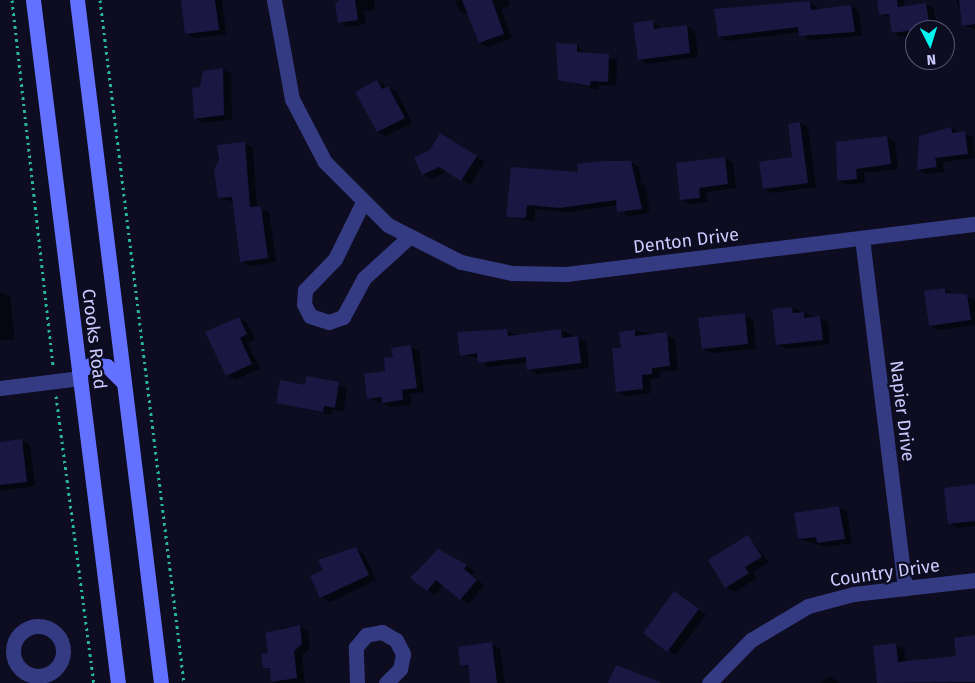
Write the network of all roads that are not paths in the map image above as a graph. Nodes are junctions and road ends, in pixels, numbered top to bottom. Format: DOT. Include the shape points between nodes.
graph roads {
  1 [pos="33,0"];
  2 [pos="77,0"];
  3 [pos="274,0"];
  4 [pos="362,204"];
  5 [pos="975,224"];
  6 [pos="408,238"];
  7 [pos="862,238"];
  8 [pos="79,374"];
  9 [pos="123,382"];
  10 [pos="0,388"];
  11 [pos="975,580"];
  12 [pos="905,588"];
  13 [pos="118,683"];
  14 [pos="161,683"];
  15 [pos="357,683"];
  16 [pos="386,683"];
  17 [pos="710,683"];
  1 -- 8 [label="main road, Crooks Road"];
  2 -- 9 [label="main road, Crooks Road"];
  3 -- 4 [label="street, Denton Drive" via="284,70 297,110 325,162"];
  4 -- 6 [label="street, Denton Drive"];
  4 -- 6 [label="street" via="335,259 305,290 304,304 310,316 329,322 343,317 364,278"];
  5 -- 7 [label="street, Denton Drive"];
  6 -- 7 [label="street, Denton Drive" via="461,262 539,275"];
  7 -- 12 [label="street, Napier Drive"];
  8 -- 9 [label="main road" via="92,364 108,366"];
  8 -- 10 [label="street"];
  8 -- 13 [label="main road, Crooks Road"];
  9 -- 14 [label="main road, Crooks Road"];
  11 -- 12 [label="street, Country Drive"];
  12 -- 17 [label="street, Country Drive" via="838,597 792,613 751,640"];
  15 -- 16 [label="street" via="356,647 366,635 382,632 396,640 403,654 400,669"];
}
